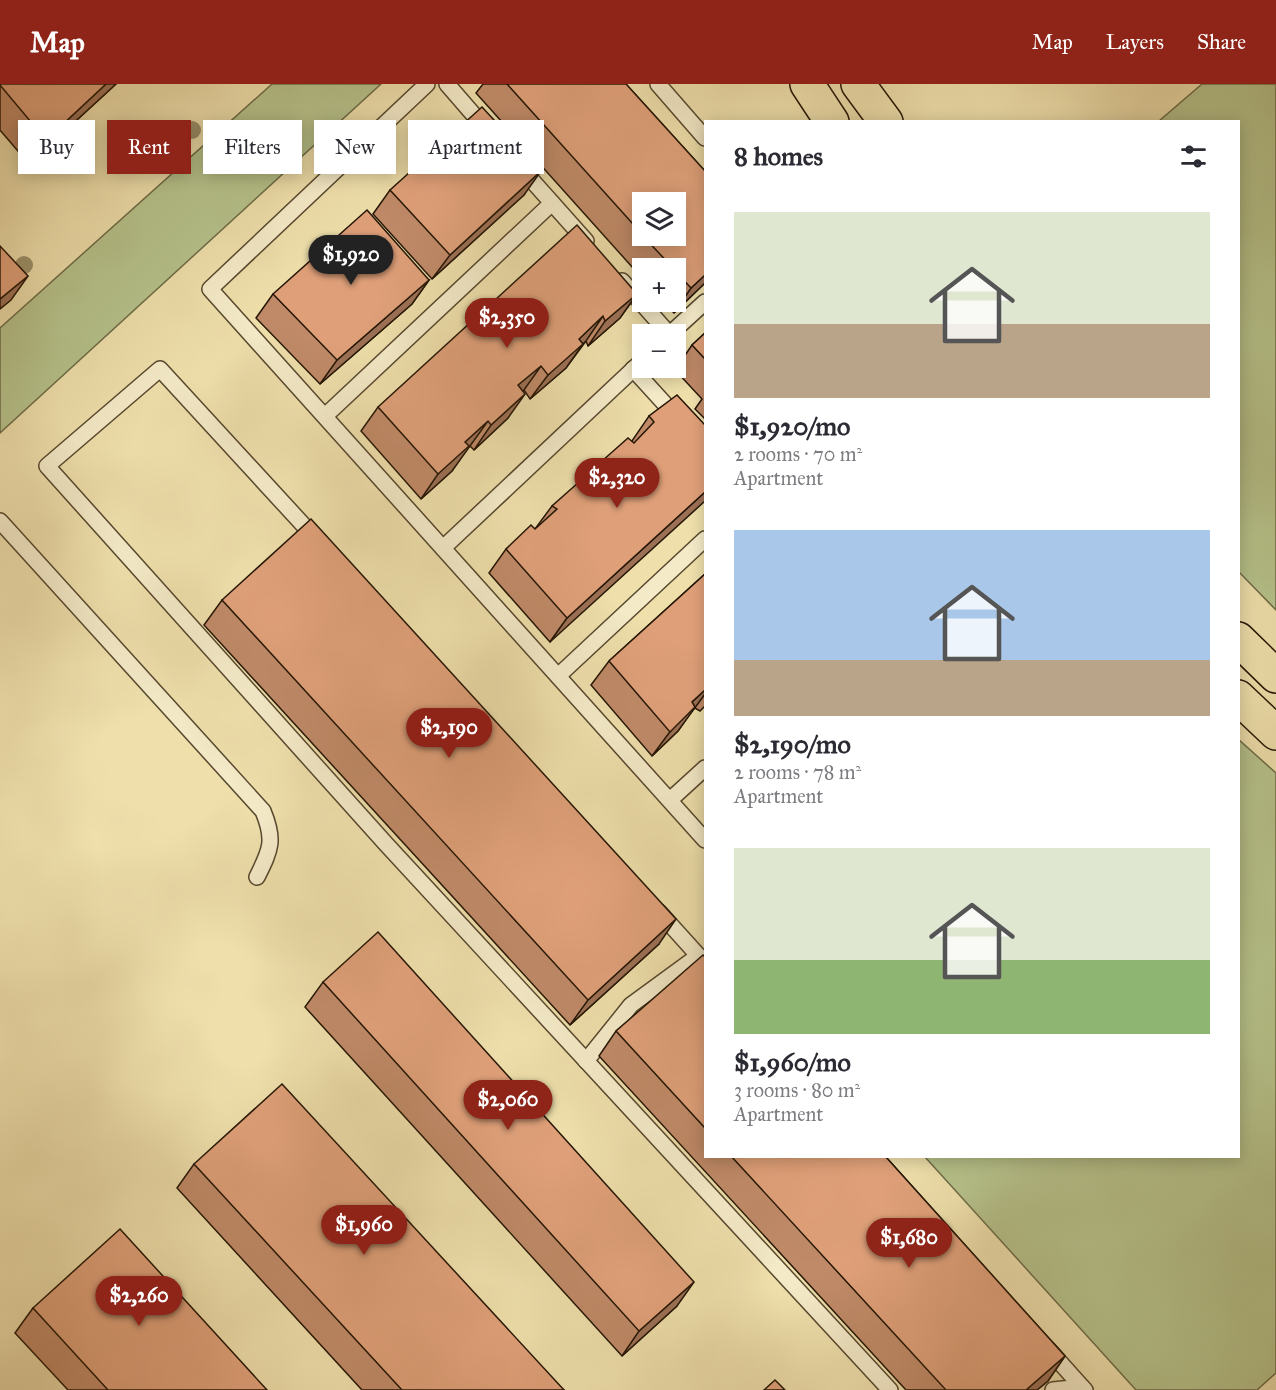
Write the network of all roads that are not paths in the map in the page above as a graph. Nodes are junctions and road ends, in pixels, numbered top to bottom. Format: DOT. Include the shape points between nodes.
graph roads {
  1 [pos="427,84"];
  2 [pos="447,84"];
  3 [pos="658,84"];
  4 [pos="807,84"];
  5 [pos="858,84"];
  6 [pos="831,120"];
  7 [pos="885,120"];
  8 [pos="704,137"];
  9 [pos="552,203"];
  10 [pos="599,256"];
  11 [pos="615,273"];
  12 [pos="704,303"];
  13 [pos="660,324"];
  14 [pos="680,324"];
  15 [pos="632,371"];
  16 [pos="648,378"];
  17 [pos="325,416"];
  18 [pos="704,447"];
  19 [pos="0,521"];
  20 [pos="704,540"];
  21 [pos="443,548"];
  22 [pos="330,553"];
  23 [pos="1240,641"];
  24 [pos="558,676"];
  25 [pos="1276,676"];
  26 [pos="1240,699"];
  27 [pos="1276,733"];
  28 [pos="704,769"];
  29 [pos="670,801"];
  30 [pos="704,839"];
  31 [pos="257,876"];
  32 [pos="651,903"];
  33 [pos="702,960"];
  34 [pos="586,1060"];
  35 [pos="1035,1334"];
  36 [pos="1083,1389"];
  37 [pos="891,1390"];
  38 [pos="1053,1390"];
  1 -- 17 [label="lane" via="210,289"];
  2 -- 9 [label="lane"];
  3 -- 8 [label="lane"];
  4 -- 6 [label="main road"];
  5 -- 7 [label="main road"];
  9 -- 10 [label="lane"];
  9 -- 17 [label="lane"];
  11 -- 13 [label="lane"];
  12 -- 14 [label="lane"];
  15 -- 21 [label="lane"];
  16 -- 18 [label="lane"];
  17 -- 21 [label="lane"];
  19 -- 31 [label="lane" via="262,811 270,830 270,849"];
  20 -- 24 [label="lane"];
  21 -- 24 [label="lane"];
  22 -- 34 [label="lane" via="160,369 47,466"];
  23 -- 25 [label="main road"];
  24 -- 29 [label="lane"];
  26 -- 27 [label="main road"];
  28 -- 29 [label="lane"];
  29 -- 30 [label="lane"];
  32 -- 33 [label="lane"];
  33 -- 34 [label="lane" via="631,1005"];
  34 -- 37 [label="lane"];
  35 -- 36 [label="lane"];
  36 -- 38 [label="lane"];
}
